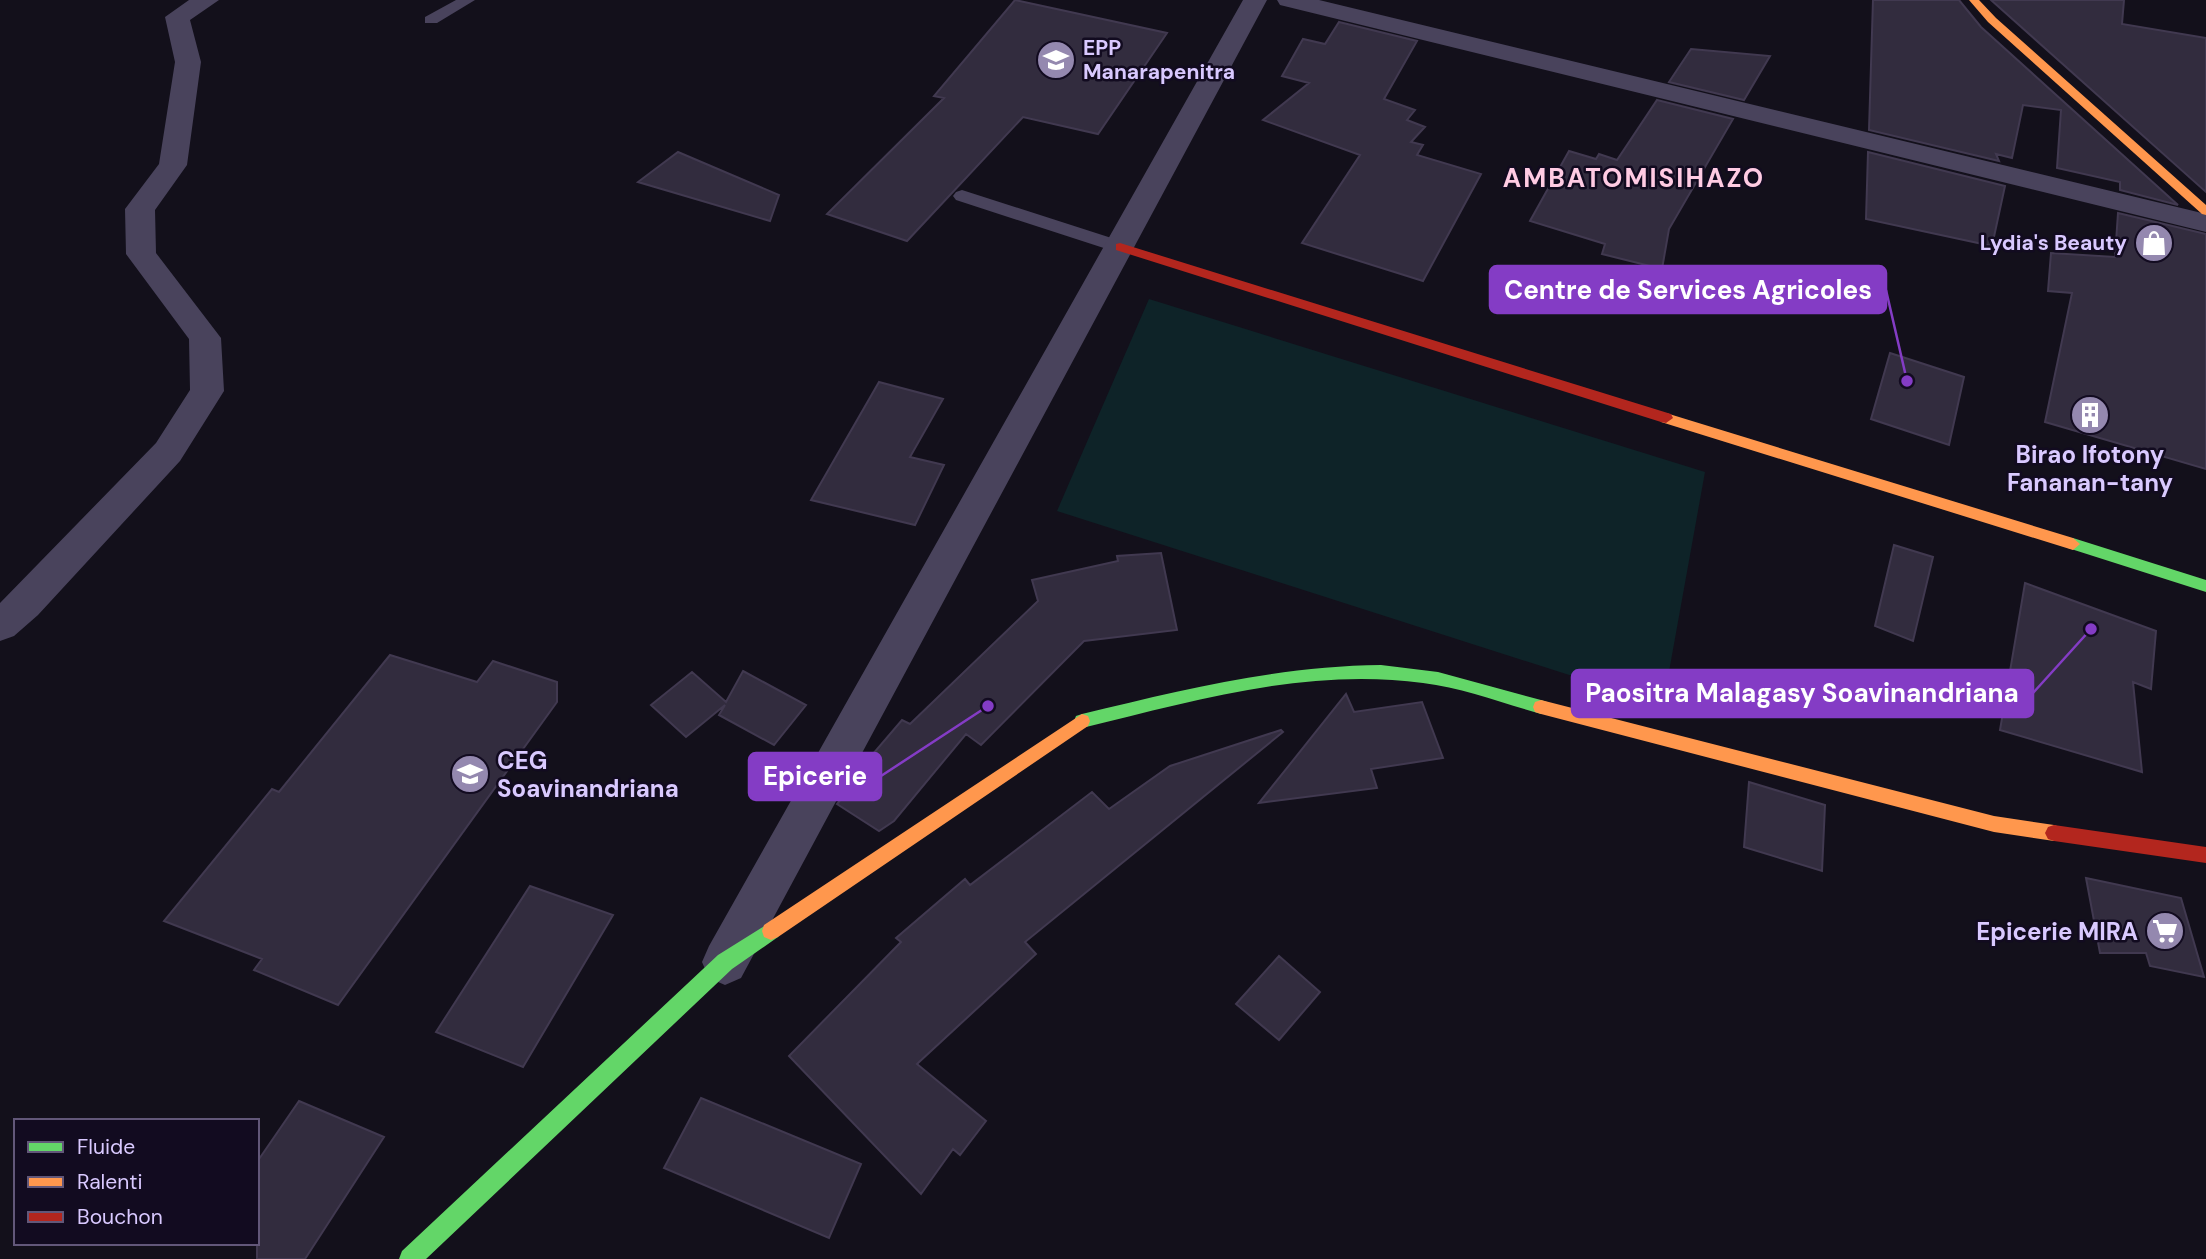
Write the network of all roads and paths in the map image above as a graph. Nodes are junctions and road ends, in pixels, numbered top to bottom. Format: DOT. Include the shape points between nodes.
graph roads {
  1 [pos="207,0"];
  2 [pos="467,0"];
  3 [pos="1255,0"];
  4 [pos="1289,0"];
  5 [pos="1974,0"];
  6 [pos="431,20"];
  7 [pos="962,196"];
  8 [pos="2206,211"];
  9 [pos="2206,223"];
  10 [pos="1120,247"];
  11 [pos="2206,586"];
  12 [pos="0,625"];
  13 [pos="2206,855"];
  14 [pos="725,962"];
  15 [pos="410,1259"];
  1 -- 12 [label="street" via="177,17 188,62 173,165 140,209 141,254 205,338 207,391 168,452 26,604"];
  2 -- 6 [label="lane"];
  3 -- 10 [label="street"];
  4 -- 9 [label="street"];
  5 -- 8 [label="street"];
  7 -- 10 [label="lane"];
  10 -- 11 [label="street"];
  10 -- 14 [label="street"];
  13 -- 14 [label="street" via="1994,824 1423,676 1363,673 1259,680 1082,721"];
  14 -- 15 [label="street"];
}
